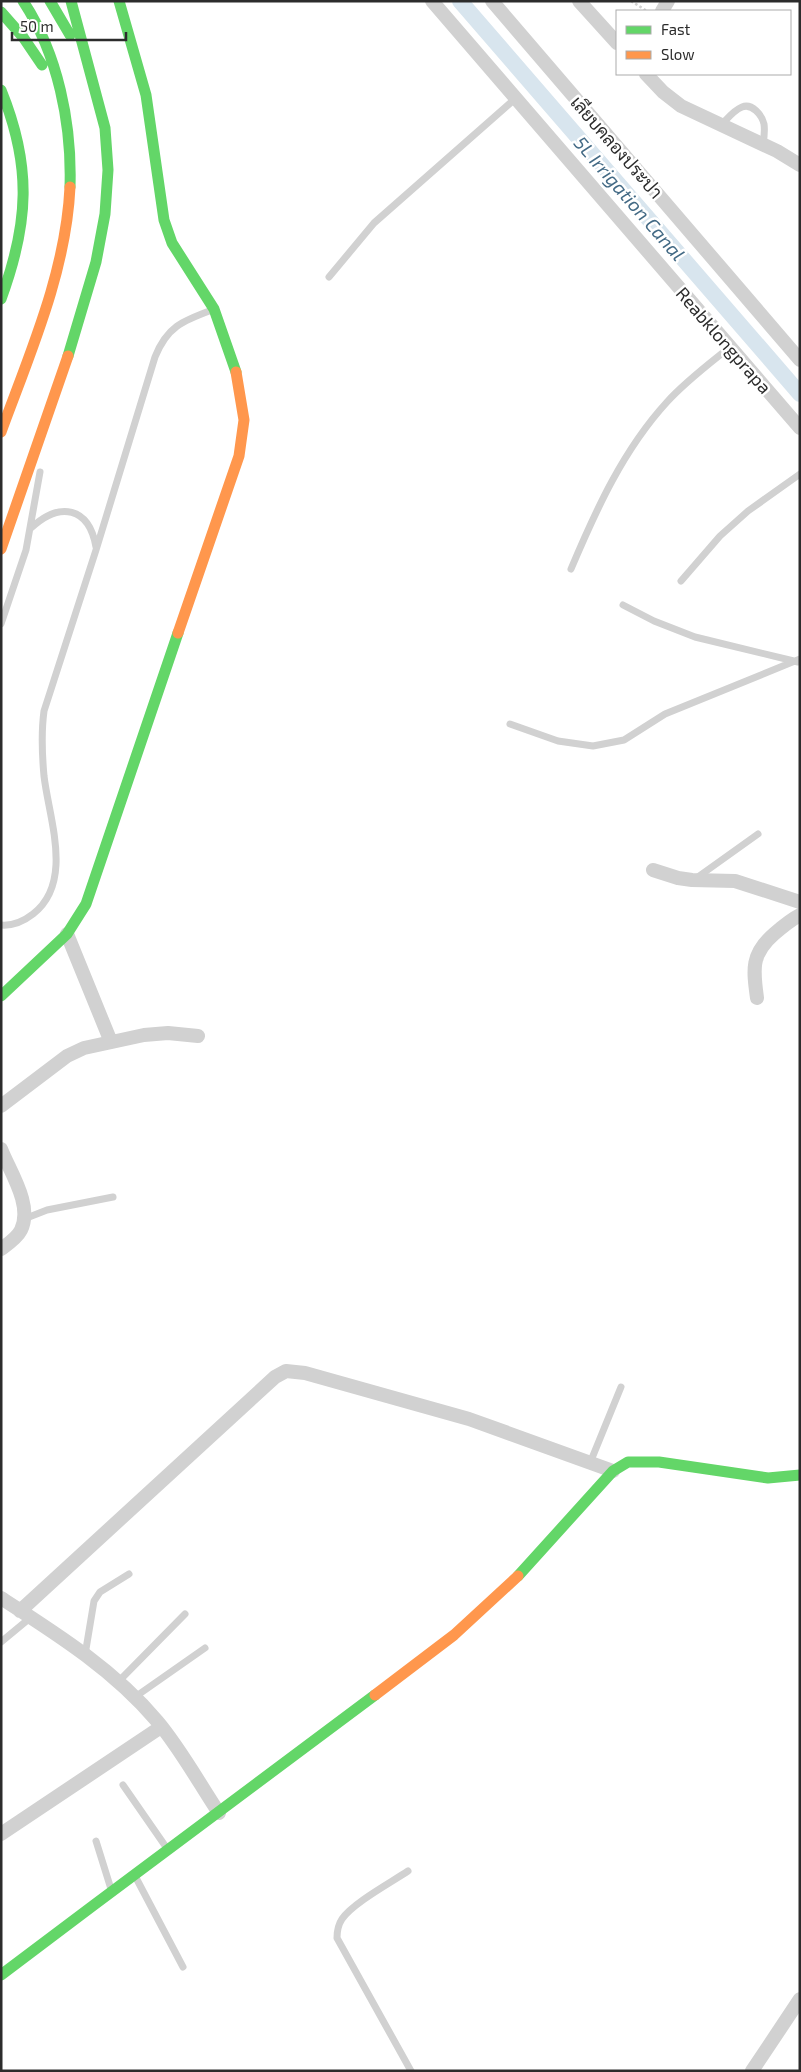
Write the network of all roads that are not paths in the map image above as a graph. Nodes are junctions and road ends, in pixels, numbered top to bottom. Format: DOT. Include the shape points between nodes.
graph roads {
  1 [pos="23,1"];
  2 [pos="50,1"];
  3 [pos="70,1"];
  4 [pos="119,1"];
  5 [pos="432,1"];
  6 [pos="492,1"];
  7 [pos="579,1"];
  8 [pos="1,12"];
  9 [pos="616,42"];
  10 [pos="647,75"];
  11 [pos="92,78"];
  12 [pos="1,90"];
  13 [pos="61,95"];
  14 [pos="516,98"];
  15 [pos="720,125"];
  16 [pos="763,144"];
  17 [pos="800,166"];
  18 [pos="330,276"];
  19 [pos="1,299"];
  20 [pos="214,309"];
  21 [pos="730,347"];
  22 [pos="800,360"];
  23 [pos="49,412"];
  24 [pos="800,428"];
  25 [pos="1,432"];
  26 [pos="44,450"];
  27 [pos="41,468"];
  28 [pos="800,474"];
  29 [pos="31,528"];
  30 [pos="1,549"];
  31 [pos="96,550"];
  32 [pos="571,569"];
  33 [pos="681,581"];
  34 [pos="623,605"];
  35 [pos="1,624"];
  36 [pos="799,661"];
  37 [pos="510,724"];
  38 [pos="758,834"];
  39 [pos="653,870"];
  40 [pos="692,880"];
  41 [pos="800,902"];
  42 [pos="800,915"];
  43 [pos="1,925"];
  44 [pos="67,934"];
  45 [pos="1,996"];
  46 [pos="756,998"];
  47 [pos="198,1036"];
  48 [pos="111,1042"];
  49 [pos="1,1106"];
  50 [pos="1,1149"];
  51 [pos="113,1197"];
  52 [pos="23,1220"];
  53 [pos="1,1249"];
  54 [pos="621,1387"];
  55 [pos="590,1463"];
  56 [pos="613,1471"];
  57 [pos="800,1475"];
  58 [pos="128,1574"];
  59 [pos="1,1598"];
  60 [pos="25,1614"];
  61 [pos="185,1614"];
  62 [pos="1,1642"];
  63 [pos="205,1648"];
  64 [pos="85,1655"];
  65 [pos="119,1681"];
  66 [pos="135,1697"];
  67 [pos="162,1727"];
  68 [pos="123,1786"];
  69 [pos="219,1813"];
  70 [pos="1,1834"];
  71 [pos="96,1841"];
  72 [pos="167,1848"];
  73 [pos="408,1871"];
  74 [pos="134,1873"];
  75 [pos="111,1891"];
  76 [pos="183,1967"];
  77 [pos="1,1975"];
  78 [pos="800,1999"];
  79 [pos="411,2071"];
  80 [pos="752,2071"];
  1 -- 13 [label="main road" via="50,56"];
  2 -- 11 [label="main road"];
  3 -- 11 [label="main road"];
  4 -- 20 [label="main road" via="146,95 164,220 172,243"];
  5 -- 14 [label="street, Reabklongprapa"];
  6 -- 22 [label="street, เลียบคลองประปา"];
  7 -- 9 [label="street"];
  8 -- 13 [label="main road"];
  10 -- 15 [label="street" via="681,106"];
  11 -- 23 [label="main road" via="108,147 105,214 80,320"];
  12 -- 19 [label="main road" via="17,132 24,168 23,207 16,256"];
  13 -- 25 [label="main road" via="68,125 70,156 70,188 62,250 41,322"];
  14 -- 18 [label="lane" via="374,223"];
  14 -- 21 [label="street, Reabklongprapa"];
  15 -- 16 [label="street"];
  15 -- 16 [label="lane" via="743,106 754,108 765,126"];
  16 -- 17 [label="street"];
  20 -- 31 [label="lane" via="171,329 159,346"];
  20 -- 44 [label="main road" via="234,363 244,420 239,456 86,904"];
  21 -- 24 [label="street, Reabklongprapa"];
  21 -- 32 [label="lane" via="688,381 647,426 622,463 591,521"];
  23 -- 26 [label="lane"];
  23 -- 30 [label="main road"];
  27 -- 29 [label="lane"];
  28 -- 33 [label="lane" via="741,517"];
  29 -- 31 [label="lane" via="58,511 75,513 90,526"];
  29 -- 35 [label="lane"];
  31 -- 43 [label="lane" via="48,694 42,726 42,758 54,838 55,877 40,909 17,923"];
  34 -- 36 [label="lane" via="695,637"];
  36 -- 37 [label="lane" via="665,714 624,740 593,746 567,742"];
  38 -- 40 [label="lane"];
  39 -- 40 [label="street"];
  40 -- 41 [label="street" via="735,881"];
  42 -- 46 [label="street" via="763,943 757,953"];
  44 -- 45 [label="main road"];
  44 -- 48 [label="street"];
  47 -- 48 [label="street" via="144,1034"];
  48 -- 49 [label="street" via="67,1056"];
  50 -- 52 [label="street" via="25,1208"];
  51 -- 52 [label="lane" via="47,1210"];
  52 -- 53 [label="street" via="21,1230"];
  54 -- 55 [label="lane"];
  55 -- 56 [label="street"];
  55 -- 60 [label="street" via="469,1419 305,1373 286,1371 275,1377"];
  56 -- 57 [label="main road" via="628,1462 659,1462 768,1478"];
  56 -- 69 [label="main road" via="513,1582 454,1635"];
  58 -- 64 [label="lane" via="100,1592 94,1601"];
  59 -- 60 [label="street"];
  60 -- 62 [label="lane"];
  60 -- 64 [label="street"];
  61 -- 65 [label="lane"];
  63 -- 66 [label="lane"];
  64 -- 65 [label="street"];
  65 -- 66 [label="street"];
  66 -- 67 [label="street"];
  67 -- 69 [label="street"];
  67 -- 70 [label="street"];
  68 -- 72 [label="lane"];
  69 -- 72 [label="main road"];
  71 -- 75 [label="lane"];
  72 -- 74 [label="main road"];
  73 -- 79 [label="lane" via="350,1909 342,1919 337,1938"];
  74 -- 75 [label="main road"];
  74 -- 76 [label="lane"];
  75 -- 77 [label="main road"];
  78 -- 80 [label="street"];
}
